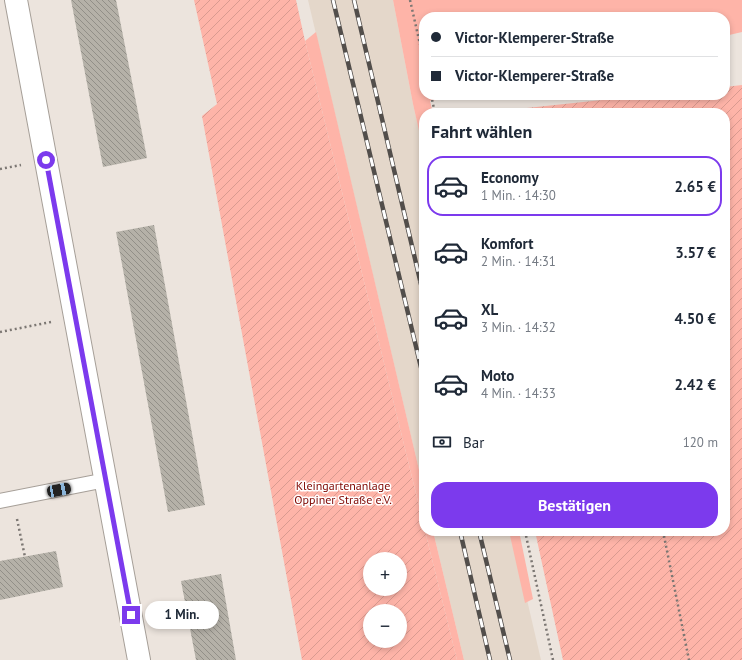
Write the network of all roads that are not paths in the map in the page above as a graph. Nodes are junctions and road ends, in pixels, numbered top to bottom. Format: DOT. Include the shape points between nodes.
graph roads {
  1 [pos="16,0"];
  2 [pos="106,480"];
  3 [pos="6,500"];
  4 [pos="139,660"];
  1 -- 2 [label="street"];
  2 -- 3 [label="lane"];
  2 -- 4 [label="street"];
}
